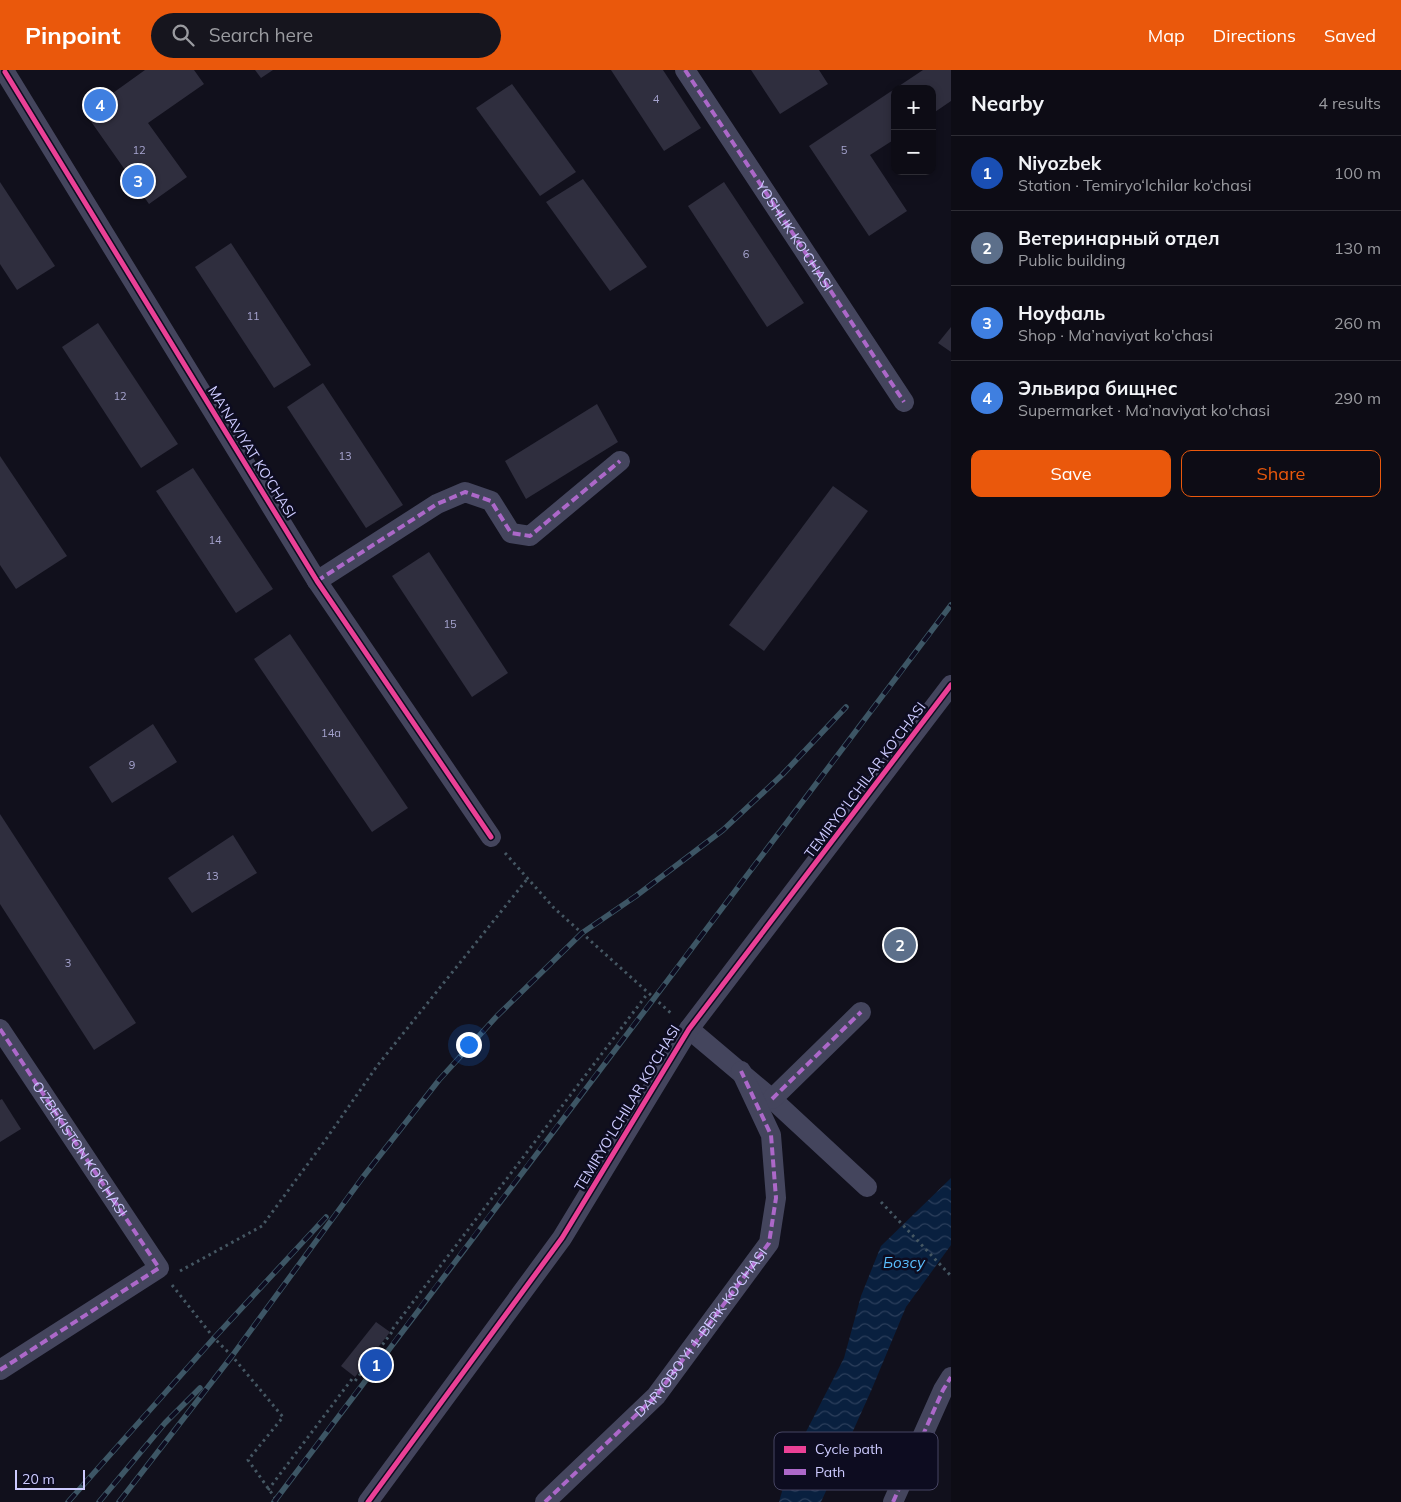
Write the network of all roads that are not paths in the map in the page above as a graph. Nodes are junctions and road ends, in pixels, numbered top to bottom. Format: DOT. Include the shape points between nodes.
graph roads {
  1 [pos="685,70"];
  2 [pos="4,73"];
  3 [pos="904,402"];
  4 [pos="620,460"];
  5 [pos="317,581"];
  6 [pos="951,685"];
  7 [pos="491,836"];
  8 [pos="861,1012"];
  9 [pos="0,1029"];
  10 [pos="689,1029"];
  11 [pos="741,1071"];
  12 [pos="772,1098"];
  13 [pos="867,1187"];
  14 [pos="0,1370"];
  15 [pos="951,1378"];
  16 [pos="924,1432"];
  17 [pos="898,1490"];
  18 [pos="368,1502"];
  19 [pos="545,1502"];
  20 [pos="893,1502"];
  1 -- 3 [label="street, YOSHLIK KO'CHASI"];
  2 -- 5 [label="street, MA’NAVIYAT KO'CHASI"];
  4 -- 5 [label="street" via="530,536 511,533 492,502 464,492 437,504"];
  5 -- 7 [label="street, MA’NAVIYAT KO'CHASI"];
  6 -- 10 [label="street, TEMIRYO‘LCHILAR KO‘CHASI"];
  8 -- 12 [label="street"];
  9 -- 14 [label="street, O‘ZBEKISTON KO‘CHASI" via="163,1273"];
  10 -- 11 [label="street"];
  10 -- 18 [label="street, TEMIRYO‘LCHILAR KO‘CHASI" via="562,1238"];
  11 -- 12 [label="street"];
  11 -- 19 [label="street, DARYOBO‘YI 1-BERK KO‘CHASI" via="771,1135 776,1198 769,1243 656,1396"];
  12 -- 13 [label="street"];
  15 -- 16 [label="street"];
  17 -- 20 [label="street"];
}
